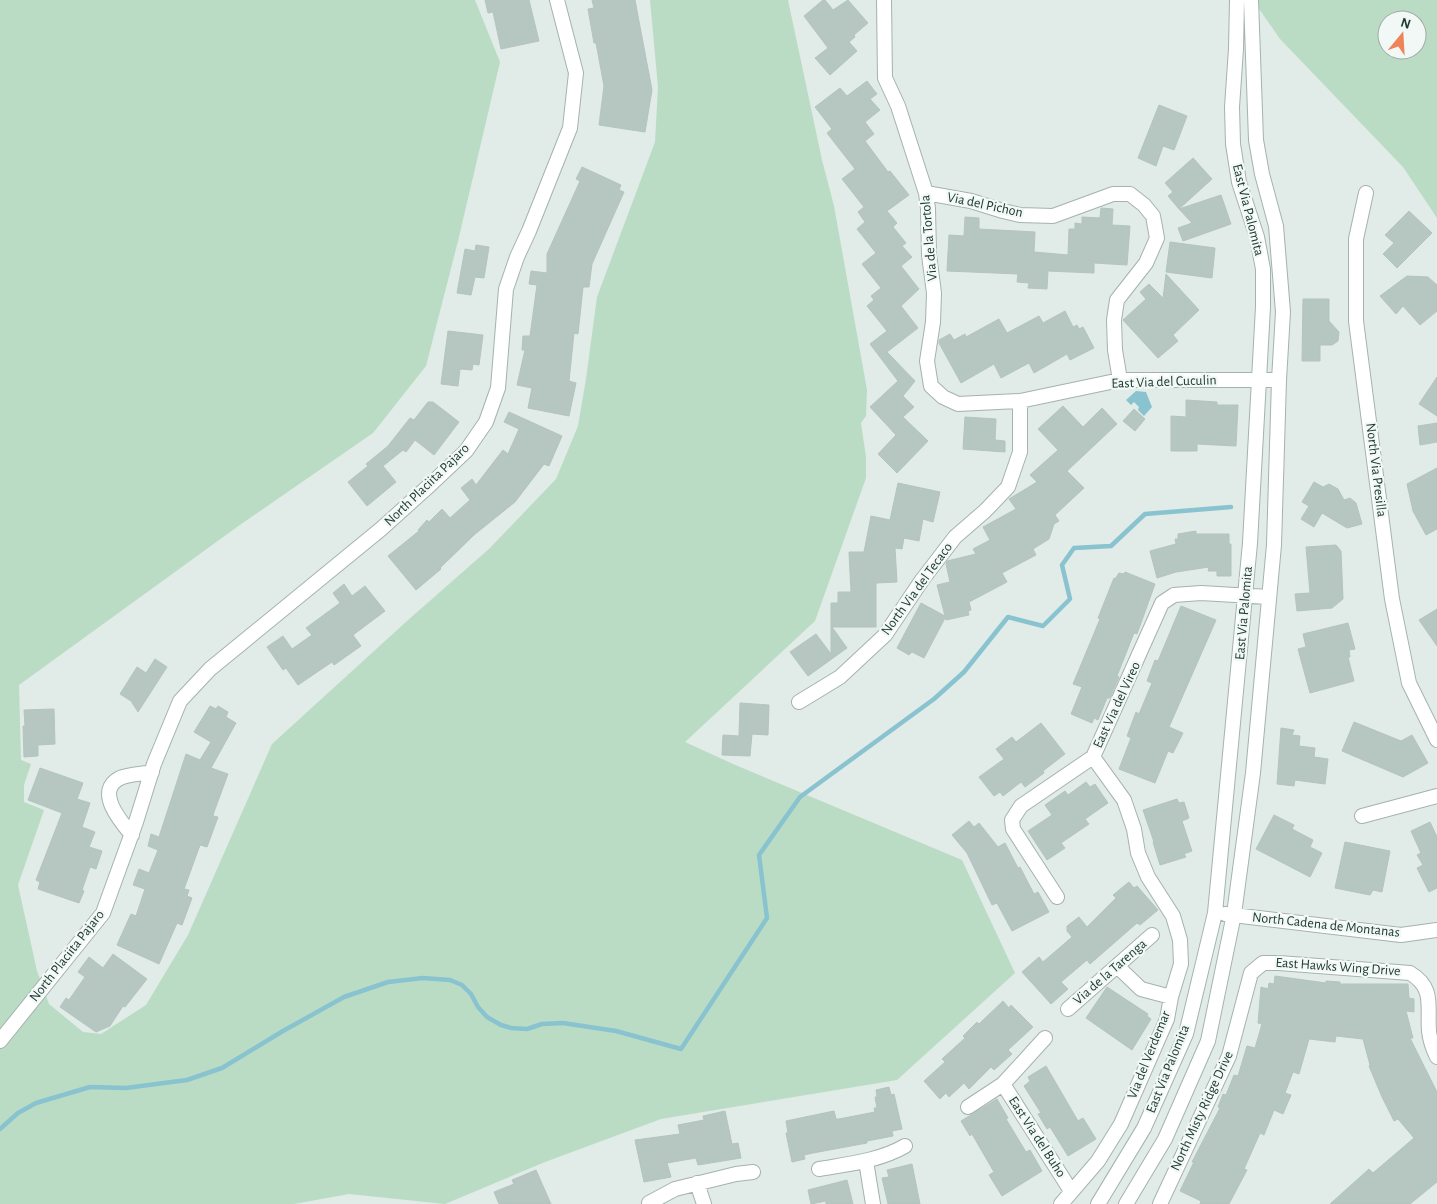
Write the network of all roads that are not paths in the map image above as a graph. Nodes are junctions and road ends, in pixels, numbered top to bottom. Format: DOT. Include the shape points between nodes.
graph roads {
  1 [pos="557,0"];
  2 [pos="884,0"];
  3 [pos="1237,0"];
  4 [pos="1251,0"];
  5 [pos="926,193"];
  6 [pos="1366,193"];
  7 [pos="1120,380"];
  8 [pos="1259,380"];
  9 [pos="1280,380"];
  10 [pos="1020,401"];
  11 [pos="1245,594"];
  12 [pos="1269,597"];
  13 [pos="799,702"];
  14 [pos="1437,740"];
  15 [pos="1093,758"];
  16 [pos="152,772"];
  17 [pos="1437,796"];
  18 [pos="1362,816"];
  19 [pos="132,835"];
  20 [pos="1057,897"];
  21 [pos="1215,913"];
  22 [pos="1234,914"];
  23 [pos="1437,930"];
  24 [pos="1152,935"];
  25 [pos="1263,963"];
  26 [pos="1117,966"];
  27 [pos="1171,998"];
  28 [pos="1068,1008"];
  29 [pos="1045,1038"];
  30 [pos="0,1041"];
  31 [pos="1437,1057"];
  32 [pos="1003,1084"];
  33 [pos="968,1107"];
  34 [pos="905,1146"];
  35 [pos="866,1161"];
  36 [pos="819,1169"];
  37 [pos="753,1172"];
  38 [pos="697,1183"];
  39 [pos="1071,1191"];
  40 [pos="649,1203"];
  41 [pos="704,1204"];
  42 [pos="873,1204"];
  43 [pos="1061,1204"];
  44 [pos="1098,1204"];
  45 [pos="1126,1204"];
  46 [pos="1160,1204"];
  1 -- 16 [label="street, North Placiita Pajaro" via="576,73 570,128 506,289 498,388 486,422 466,451 381,529 210,669 180,701"];
  2 -- 5 [label="street, Via de la Tortola" via="885,78 898,106"];
  3 -- 8 [label="street, East Via Palomita" via="1233,144 1239,182 1263,269"];
  4 -- 9 [label="street, East Via Palomita" via="1256,140 1276,226 1281,270 1284,312"];
  5 -- 7 [label="street, Via del Pichon" via="1020,215 1054,216 1113,194 1130,194 1144,205 1153,216 1156,238 1146,263 1117,300 1114,320"];
  5 -- 10 [label="street, Via de la Tortola" via="934,292 927,360 931,386 958,404"];
  6 -- 14 [label="street, North Via Presilla" via="1356,239 1356,321 1392,599 1409,683"];
  7 -- 8 [label="street, East Via del Cuculin"];
  7 -- 10 [label="street, East Via del Cuculin"];
  8 -- 9 [label="street, East Via del Cuculin"];
  8 -- 11 [label="street, East Via Palomita"];
  9 -- 12 [label="street, East Via Palomita"];
  10 -- 13 [label="street, North Via del Tecaco" via="1020,452 1008,487 955,537 885,634 840,677"];
  11 -- 12 [label="street, East Via del Vireo"];
  11 -- 15 [label="street, East Via del Vireo" via="1174,594 1162,603"];
  11 -- 21 [label="street, East Via Palomita"];
  12 -- 22 [label="street, East Via Palomita" via="1253,773"];
  15 -- 20 [label="street, East Via del Vireo" via="1021,806 1012,820 1013,829"];
  15 -- 27 [label="street, Via del Verdemar" via="1124,800 1138,852 1148,877 1172,916 1180,940 1182,964"];
  16 -- 19 [label="street, North Placiita Pajaro"];
  16 -- 19 [label="street" via="121,778 114,783 110,793 112,809"];
  17 -- 18 [label="street"];
  19 -- 30 [label="street, North Placiita Pajaro" via="103,914"];
  21 -- 22 [label="street, North Cadena de Montanas"];
  21 -- 44 [label="street, East Via Palomita" via="1186,1034 1144,1128"];
  22 -- 23 [label="street, North Cadena de Montanas" via="1401,935"];
  22 -- 45 [label="street, East Via Palomita" via="1208,1041 1165,1140"];
  24 -- 26 [label="street, Via de la Tarenga"];
  25 -- 31 [label="street, East Hawks Wing Drive" via="1420,972 1427,990 1429,1033"];
  25 -- 46 [label="street, North Misty Ridge Drive" via="1251,973 1230,1056"];
  26 -- 27 [label="street" via="1141,989"];
  26 -- 28 [label="street, Via de la Tarenga"];
  27 -- 39 [label="street, Via del Verdemar" via="1167,1019 1121,1124 1098,1162"];
  29 -- 32 [label="street, East Via del Buho"];
  32 -- 33 [label="street, East Via del Buho"];
  32 -- 39 [label="street, East Via del Buho"];
  34 -- 35 [label="street"];
  35 -- 36 [label="street"];
  35 -- 42 [label="street"];
  37 -- 38 [label="street"];
  38 -- 40 [label="street"];
  38 -- 41 [label="street"];
  39 -- 43 [label="street, Via del Verdemar"];
}
